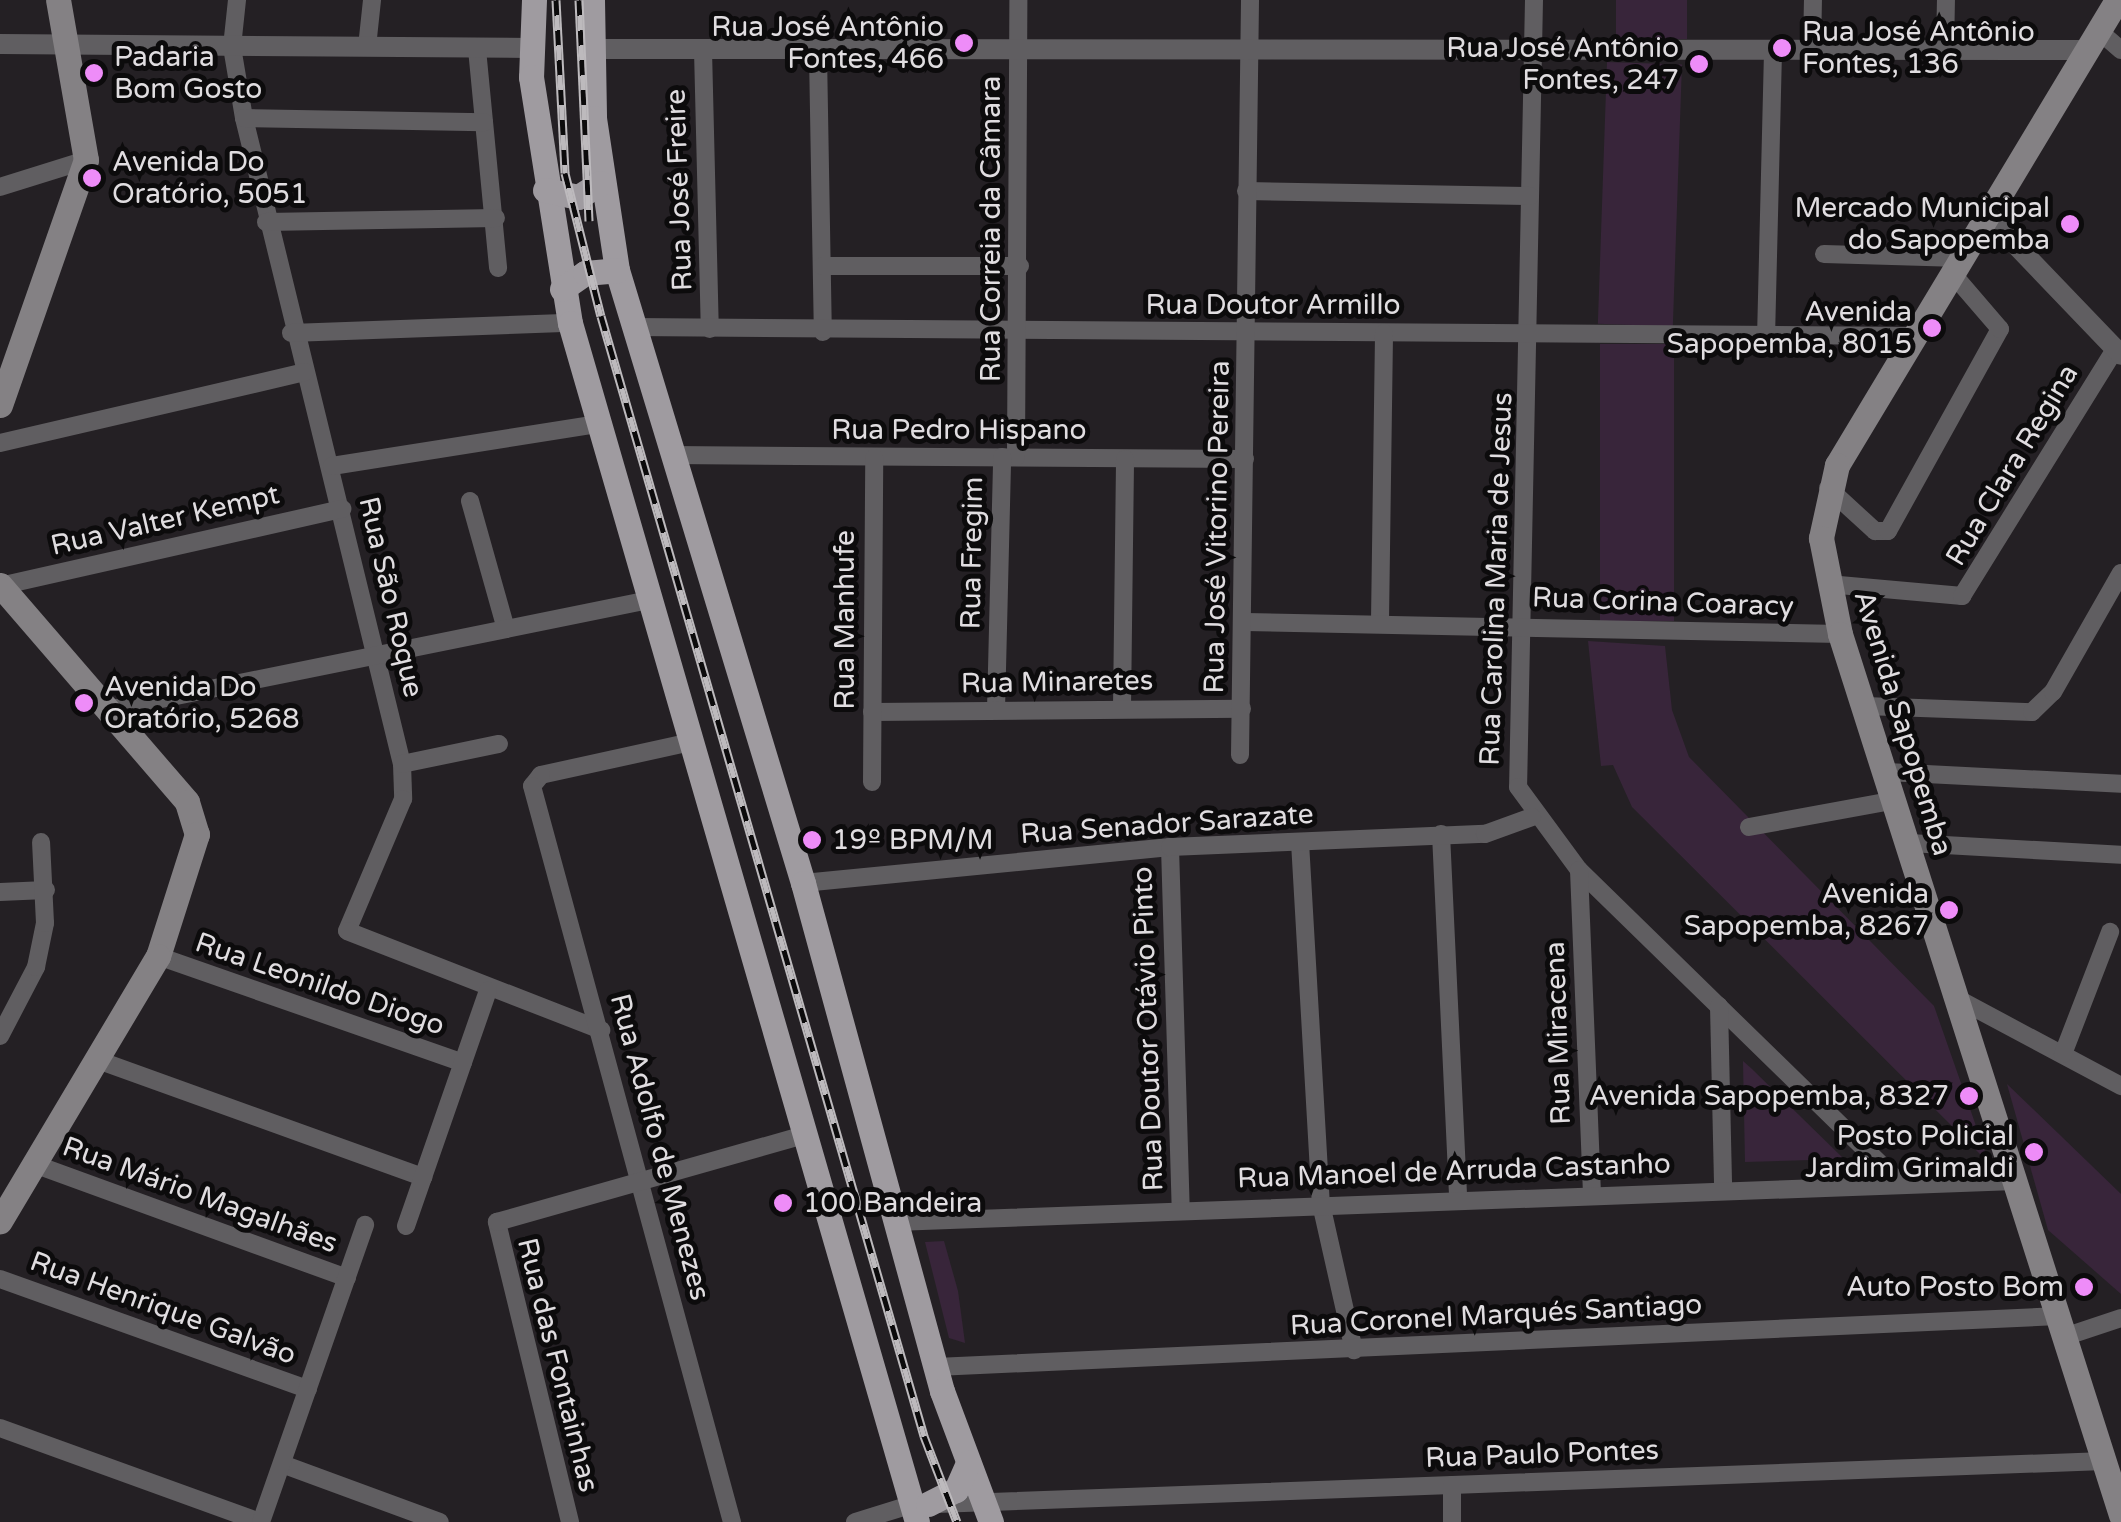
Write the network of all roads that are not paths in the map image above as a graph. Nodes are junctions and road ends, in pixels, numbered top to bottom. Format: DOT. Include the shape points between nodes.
graph roads {
  1 [pos="58,0"];
  2 [pos="237,0"];
  3 [pos="372,0"];
  4 [pos="534,0"];
  5 [pos="592,0"];
  6 [pos="1018,0"];
  7 [pos="1250,0"];
  8 [pos="1534,0"];
  9 [pos="1813,0"];
  10 [pos="1946,0"];
  11 [pos="2117,0"];
  12 [pos="2093,40"];
  13 [pos="0,44"];
  14 [pos="67,45"];
  15 [pos="232,47"];
  16 [pos="366,47"];
  17 [pos="477,48"];
  18 [pos="532,48"];
  19 [pos="1250,48"];
  20 [pos="592,49"];
  21 [pos="1019,49"];
  22 [pos="1534,49"];
  23 [pos="703,50"];
  24 [pos="1773,50"];
  25 [pos="1812,50"];
  26 [pos="1945,50"];
  27 [pos="2121,50"];
  28 [pos="818,54"];
  29 [pos="244,118"];
  30 [pos="484,122"];
  31 [pos="86,160"];
  32 [pos="600,183"];
  33 [pos="0,187"];
  34 [pos="546,190"];
  35 [pos="1246,191"];
  36 [pos="1530,196"];
  37 [pos="1986,214"];
  38 [pos="496,218"];
  39 [pos="266,222"];
  40 [pos="1824,254"];
  41 [pos="1955,265"];
  42 [pos="822,266"];
  43 [pos="1020,266"];
  44 [pos="498,268"];
  45 [pos="617,270"];
  46 [pos="562,289"];
  47 [pos="570,323"];
  48 [pos="632,327"];
  49 [pos="710,329"];
  50 [pos="823,332"];
  51 [pos="1019,332"];
  52 [pos="1246,332"];
  53 [pos="291,333"];
  54 [pos="1384,333"];
  55 [pos="1530,334"];
  56 [pos="1913,336"];
  57 [pos="1766,338"];
  58 [pos="2118,352"];
  59 [pos="305,372"];
  60 [pos="0,405"];
  61 [pos="597,424"];
  62 [pos="0,443"];
  63 [pos="672,455"];
  64 [pos="1009,457"];
  65 [pos="874,458"];
  66 [pos="1246,458"];
  67 [pos="1124,459"];
  68 [pos="332,466"];
  69 [pos="1828,488"];
  70 [pos="470,501"];
  71 [pos="342,509"];
  72 [pos="2121,573"];
  73 [pos="1828,584"];
  74 [pos="0,586"];
  75 [pos="649,600"];
  76 [pos="1380,621"];
  77 [pos="1245,622"];
  78 [pos="1524,626"];
  79 [pos="506,628"];
  80 [pos="1840,634"];
  81 [pos="377,654"];
  82 [pos="1865,706"];
  83 [pos="1122,708"];
  84 [pos="1242,709"];
  85 [pos="106,710"];
  86 [pos="996,710"];
  87 [pos="872,712"];
  88 [pos="691,742"];
  89 [pos="499,744"];
  90 [pos="1240,755"];
  91 [pos="402,764"];
  92 [pos="1887,772"];
  93 [pos="872,782"];
  94 [pos="2121,784"];
  95 [pos="1896,800"];
  96 [pos="1532,817"];
  97 [pos="1749,827"];
  98 [pos="1441,834"];
  99 [pos="41,842"];
  100 [pos="1300,842"];
  101 [pos="1909,843"];
  102 [pos="1170,847"];
  103 [pos="2121,855"];
  104 [pos="1579,870"];
  105 [pos="804,883"];
  106 [pos="46,890"];
  107 [pos="0,892"];
  108 [pos="2110,932"];
  109 [pos="158,956"];
  110 [pos="488,991"];
  111 [pos="1958,1000"];
  112 [pos="1719,1006"];
  113 [pos="601,1030"];
  114 [pos="0,1036"];
  115 [pos="2063,1054"];
  116 [pos="94,1059"];
  117 [pos="463,1063"];
  118 [pos="2121,1086"];
  119 [pos="801,1136"];
  120 [pos="34,1164"];
  121 [pos="423,1177"];
  122 [pos="641,1177"];
  123 [pos="2015,1180"];
  124 [pos="1901,1184"];
  125 [pos="1723,1189"];
  126 [pos="1592,1194"];
  127 [pos="1458,1200"];
  128 [pos="1321,1204"];
  129 [pos="1180,1208"];
  130 [pos="1,1216"];
  131 [pos="895,1222"];
  132 [pos="365,1225"];
  133 [pos="406,1226"];
  134 [pos="348,1278"];
  135 [pos="0,1280"];
  136 [pos="2121,1318"];
  137 [pos="2061,1327"];
  138 [pos="1354,1350"];
  139 [pos="936,1367"];
  140 [pos="308,1389"];
  141 [pos="0,1428"];
  142 [pos="2104,1461"];
  143 [pos="968,1463"];
  144 [pos="282,1464"];
  145 [pos="1452,1485"];
  146 [pos="919,1510"];
  147 [pos="987,1512"];
  148 [pos="2121,1515"];
  149 [pos="260,1522"];
  150 [pos="440,1522"];
  151 [pos="570,1522"];
  152 [pos="732,1522"];
  153 [pos="854,1522"];
  154 [pos="1452,1522"];
  1 -- 14 [label="main road"];
  2 -- 15 [label="street, Rua São Roque"];
  3 -- 16 [label="street"];
  4 -- 18 [label="main road"];
  5 -- 20 [label="main road"];
  6 -- 21 [label="street, Rua Correia da Câmara"];
  7 -- 19 [label="street, Rua José Vitorino Pereira"];
  8 -- 22 [label="street, Rua Carolina Maria de Jesus"];
  9 -- 25 [label="street"];
  10 -- 26 [label="street"];
  11 -- 12 [label="main road, Avenida Sapopemba"];
  12 -- 26 [label="street"];
  12 -- 27 [label="street"];
  12 -- 37 [label="main road, Avenida Sapopemba"];
  13 -- 14 [label="street"];
  14 -- 15 [label="street"];
  14 -- 31 [label="main road"];
  15 -- 16 [label="street"];
  15 -- 29 [label="street, Rua São Roque"];
  16 -- 17 [label="street"];
  17 -- 18 [label="street"];
  17 -- 30 [label="street"];
  18 -- 34 [label="main road"];
  19 -- 21 [label="street"];
  19 -- 22 [label="street"];
  19 -- 35 [label="street, Rua José Vitorino Pereira"];
  20 -- 23 [label="street"];
  20 -- 32 [label="main road"];
  21 -- 28 [label="street"];
  21 -- 43 [label="street, Rua Correia da Câmara"];
  22 -- 24 [label="street"];
  22 -- 36 [label="street, Rua Carolina Maria de Jesus"];
  23 -- 28 [label="street"];
  23 -- 49 [label="street, Rua José Freire"];
  24 -- 25 [label="street"];
  24 -- 57 [label="street"];
  25 -- 26 [label="street"];
  28 -- 42 [label="street"];
  29 -- 30 [label="street"];
  29 -- 39 [label="street, Rua São Roque"];
  30 -- 38 [label="street"];
  31 -- 33 [label="street"];
  31 -- 60 [label="main road"];
  32 -- 34 [label="main road" via="578,197"];
  32 -- 45 [label="main road"];
  34 -- 46 [label="main road"];
  35 -- 36 [label="street"];
  35 -- 52 [label="street, Rua José Vitorino Pereira"];
  36 -- 55 [label="street, Rua Carolina Maria de Jesus"];
  37 -- 41 [label="main road, Avenida Sapopemba"];
  37 -- 58 [label="street"];
  38 -- 39 [label="street"];
  38 -- 44 [label="street"];
  39 -- 53 [label="street, Rua São Roque"];
  40 -- 41 [label="street"];
  41 -- 56 [label="main road, Avenida Sapopemba"];
  41 -- 69 [label="street" via="2000,329 1888,530 1875,530"];
  42 -- 43 [label="street"];
  42 -- 50 [label="street"];
  43 -- 51 [label="street, Rua Correia da Câmara"];
  45 -- 46 [label="main road" via="585,274"];
  45 -- 48 [label="main road"];
  46 -- 47 [label="main road"];
  47 -- 53 [label="street"];
  47 -- 61 [label="main road"];
  48 -- 49 [label="street, Rua Doutor Armillo"];
  48 -- 63 [label="main road"];
  49 -- 50 [label="street, Rua Doutor Armillo"];
  50 -- 51 [label="street, Rua Doutor Armillo"];
  51 -- 52 [label="street, Rua Doutor Armillo"];
  51 -- 64 [label="street, Rua Correia da Câmara"];
  52 -- 54 [label="street, Rua Doutor Armillo"];
  52 -- 66 [label="street, Rua José Vitorino Pereira"];
  53 -- 59 [label="street, Rua São Roque"];
  54 -- 55 [label="street, Rua Doutor Armillo"];
  54 -- 76 [label="street"];
  55 -- 57 [label="street, Rua Doutor Armillo"];
  55 -- 78 [label="street, Rua Carolina Maria de Jesus"];
  56 -- 57 [label="street, Rua Doutor Armillo"];
  56 -- 69 [label="main road, Avenida Sapopemba"];
  58 -- 73 [label="street, Rua Clara Regina" via="1962,596"];
  59 -- 62 [label="street"];
  59 -- 68 [label="street, Rua São Roque"];
  61 -- 68 [label="street"];
  61 -- 75 [label="main road"];
  63 -- 65 [label="street, Rua Pedro Hispano"];
  63 -- 105 [label="main road"];
  64 -- 65 [label="street, Rua Pedro Hispano"];
  64 -- 67 [label="street, Rua Pedro Hispano"];
  64 -- 86 [label="street, Rua Fregim"];
  65 -- 87 [label="street, Rua Manhufe"];
  66 -- 67 [label="street, Rua Pedro Hispano"];
  66 -- 77 [label="street, Rua José Vitorino Pereira"];
  67 -- 83 [label="street"];
  68 -- 71 [label="street, Rua São Roque"];
  69 -- 73 [label="main road, Avenida Sapopemba"];
  70 -- 79 [label="street"];
  71 -- 74 [label="street, Rua Valter Kempt"];
  71 -- 81 [label="street, Rua São Roque"];
  72 -- 82 [label="street" via="2053,692 2032,712"];
  73 -- 80 [label="main road, Avenida Sapopemba"];
  74 -- 85 [label="main road"];
  75 -- 79 [label="street"];
  75 -- 88 [label="main road"];
  76 -- 77 [label="street, Rua Corina Coaracy"];
  76 -- 78 [label="street, Rua Corina Coaracy"];
  77 -- 84 [label="street, Rua José Vitorino Pereira"];
  78 -- 80 [label="street, Rua Corina Coaracy"];
  78 -- 96 [label="street, Rua Carolina Maria de Jesus" via="1516,765"];
  79 -- 81 [label="street"];
  80 -- 82 [label="main road, Avenida Sapopemba"];
  81 -- 85 [label="street"];
  81 -- 91 [label="street, Rua São Roque"];
  82 -- 92 [label="main road, Avenida Sapopemba"];
  83 -- 84 [label="street, Rua Minaretes"];
  83 -- 86 [label="street, Rua Minaretes"];
  84 -- 90 [label="street, Rua José Vitorino Pereira"];
  85 -- 109 [label="main road" via="195,818 194,853"];
  86 -- 87 [label="street, Rua Minaretes"];
  87 -- 93 [label="street, Rua Manhufe"];
  88 -- 113 [label="street, Rua Adolfo de Menezes" via="541,776 532,786"];
  88 -- 119 [label="main road"];
  89 -- 91 [label="street"];
  91 -- 110 [label="street, Rua São Roque" via="404,799 346,932"];
  92 -- 94 [label="street"];
  92 -- 95 [label="main road, Avenida Sapopemba"];
  95 -- 97 [label="street"];
  95 -- 101 [label="main road, Avenida Sapopemba"];
  96 -- 98 [label="street, Rua Senador Sarazate" via="1485,834"];
  96 -- 104 [label="street, Rua Carolina Maria de Jesus"];
  98 -- 100 [label="street, Rua Senador Sarazate"];
  98 -- 127 [label="street"];
  99 -- 106 [label="street"];
  100 -- 102 [label="street, Rua Senador Sarazate"];
  100 -- 128 [label="street"];
  101 -- 103 [label="street"];
  101 -- 111 [label="main road, Avenida Sapopemba"];
  102 -- 105 [label="street, Rua Senador Sarazate"];
  102 -- 129 [label="street, Rua Doutor Otávio Pinto"];
  104 -- 112 [label="street, Rua Carolina Maria de Jesus"];
  104 -- 126 [label="street, Rua Miracena"];
  105 -- 131 [label="main road"];
  106 -- 107 [label="street"];
  106 -- 114 [label="street" via="36,967"];
  108 -- 115 [label="street"];
  109 -- 116 [label="main road"];
  109 -- 117 [label="street, Rua Leonildo Diogo"];
  110 -- 113 [label="street, Rua São Roque"];
  110 -- 117 [label="street"];
  111 -- 115 [label="street"];
  111 -- 123 [label="main road, Avenida Sapopemba"];
  112 -- 124 [label="street, Rua Carolina Maria de Jesus"];
  112 -- 125 [label="street"];
  113 -- 122 [label="street, Rua Adolfo de Menezes"];
  115 -- 118 [label="street"];
  116 -- 120 [label="main road"];
  116 -- 121 [label="street"];
  117 -- 121 [label="street"];
  119 -- 122 [label="street"];
  119 -- 146 [label="main road"];
  120 -- 130 [label="main road"];
  120 -- 134 [label="street, Rua Mário Magalhães"];
  121 -- 133 [label="street"];
  122 -- 151 [label="street, Rua das Fontainhas" via="497,1222"];
  122 -- 152 [label="street, Rua Adolfo de Menezes"];
  123 -- 124 [label="street, Rua Manoel de Arruda Castanho"];
  123 -- 137 [label="main road, Avenida Sapopemba"];
  124 -- 125 [label="street, Rua Manoel de Arruda Castanho"];
  125 -- 126 [label="street, Rua Manoel de Arruda Castanho"];
  126 -- 127 [label="street, Rua Manoel de Arruda Castanho"];
  127 -- 128 [label="street, Rua Manoel de Arruda Castanho"];
  128 -- 129 [label="street, Rua Manoel de Arruda Castanho"];
  128 -- 138 [label="street"];
  129 -- 131 [label="street, Rua Manoel de Arruda Castanho"];
  131 -- 139 [label="main road"];
  132 -- 134 [label="street"];
  134 -- 140 [label="street"];
  135 -- 140 [label="street, Rua Henrique Galvão"];
  136 -- 137 [label="street, Rua Coronel Marqués Santiago"];
  137 -- 138 [label="street, Rua Coronel Marqués Santiago"];
  137 -- 142 [label="main road, Avenida Sapopemba"];
  138 -- 139 [label="street, Rua Coronel Marqués Santiago"];
  139 -- 143 [label="main road"];
  140 -- 144 [label="street"];
  141 -- 149 [label="street"];
  142 -- 145 [label="street, Rua Paulo Pontes"];
  142 -- 148 [label="main road, Avenida Sapopemba"];
  143 -- 146 [label="main road" via="956,1490"];
  143 -- 147 [label="main road"];
  144 -- 149 [label="street"];
  144 -- 150 [label="street"];
  145 -- 147 [label="street, Rua Paulo Pontes"];
  145 -- 154 [label="street"];
  146 -- 147 [label="street, Rua Paulo Pontes"];
  146 -- 153 [label="street, Rua Paulo Pontes"];
}
